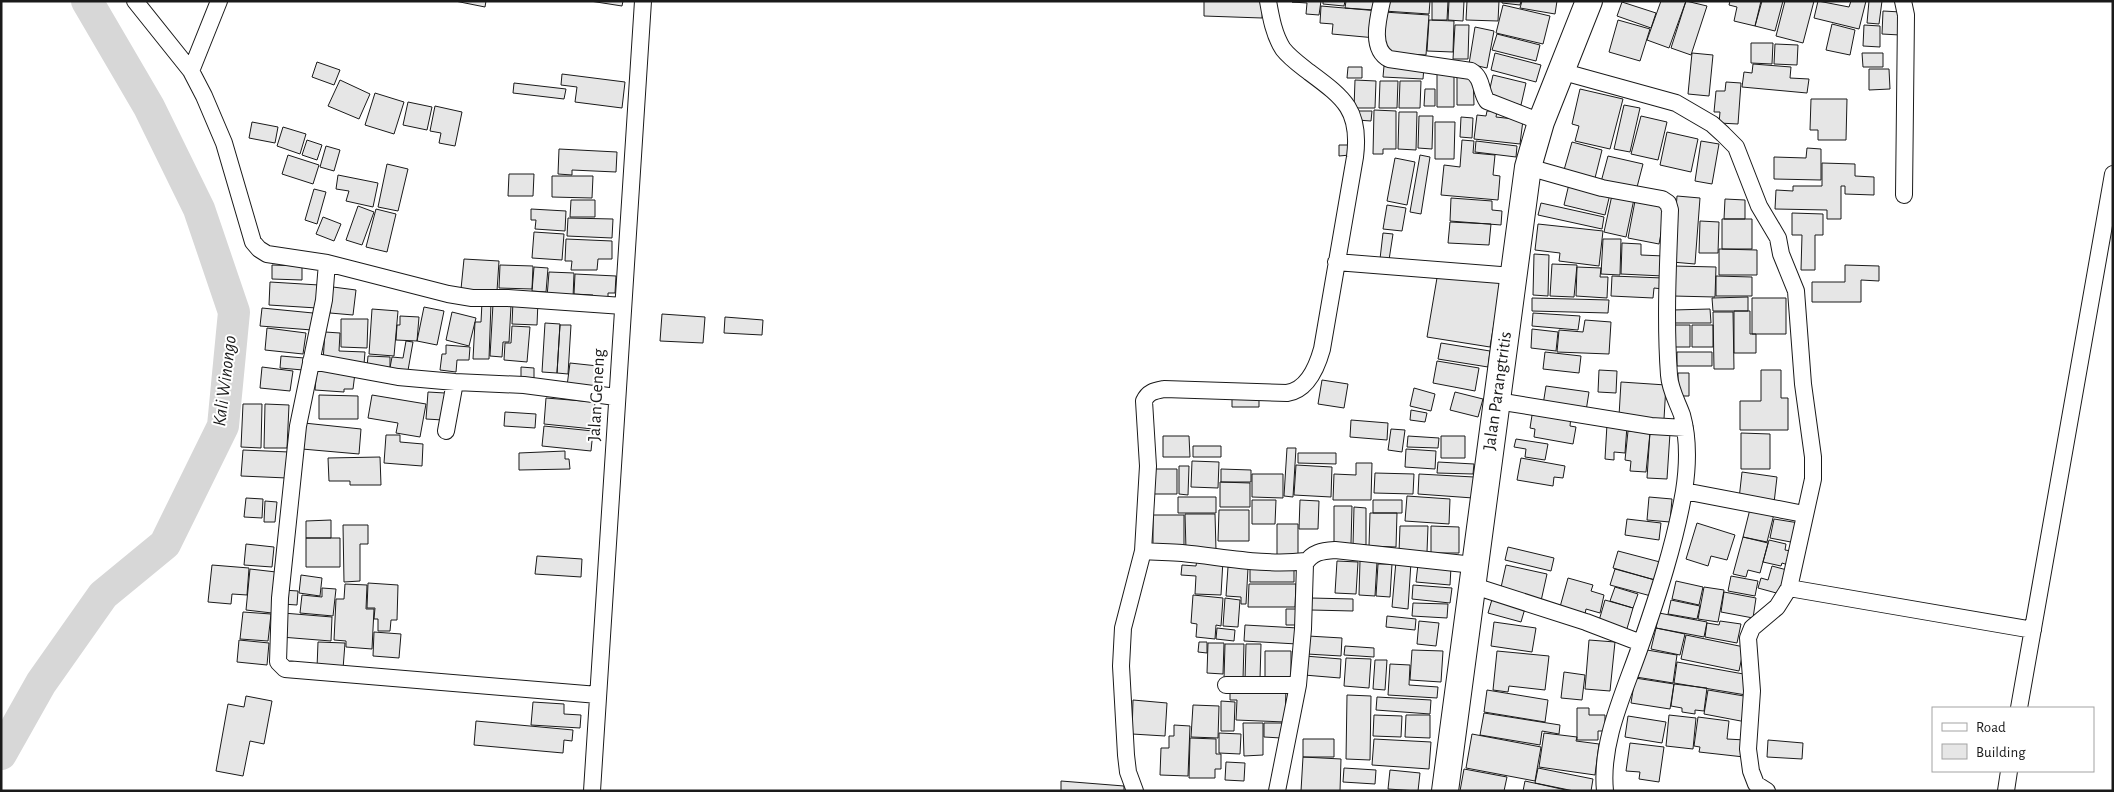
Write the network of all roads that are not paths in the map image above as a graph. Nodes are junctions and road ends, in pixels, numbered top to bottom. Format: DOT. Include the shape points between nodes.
graph roads {
  1 [pos="135,1"];
  2 [pos="219,1"];
  3 [pos="643,1"];
  4 [pos="1268,1"];
  5 [pos="1382,1"];
  6 [pos="1589,1"];
  7 [pos="1903,1"];
  8 [pos="191,71"];
  9 [pos="1560,71"];
  10 [pos="1541,122"];
  11 [pos="1528,168"];
  12 [pos="2112,178"];
  13 [pos="1904,195"];
  14 [pos="1336,262"];
  15 [pos="327,263"];
  16 [pos="1513,276"];
  17 [pos="623,306"];
  18 [pos="311,361"];
  19 [pos="455,382"];
  20 [pos="616,397"];
  21 [pos="1497,401"];
  22 [pos="1685,428"];
  23 [pos="446,431"];
  24 [pos="1684,491"];
  25 [pos="1804,514"];
  26 [pos="1143,551"];
  27 [pos="1306,561"];
  28 [pos="1473,575"];
  29 [pos="1789,588"];
  30 [pos="2033,630"];
  31 [pos="1641,643"];
  32 [pos="1226,685"];
  33 [pos="1298,685"];
  34 [pos="598,695"];
  35 [pos="2019,707"];
  36 [pos="2009,772"];
  37 [pos="592,791"];
  38 [pos="1135,791"];
  39 [pos="1277,791"];
  40 [pos="1445,791"];
  41 [pos="1605,791"];
  42 [pos="1768,791"];
  43 [pos="2006,791"];
  1 -- 8 [label="street"];
  2 -- 8 [label="street"];
  3 -- 17 [label="street, Jalan Geneng"];
  4 -- 14 [label="street" via="1271,19 1284,50 1342,99 1354,119 1355,157"];
  5 -- 10 [label="street" via="1377,38 1382,55 1389,59 1472,70 1479,78 1487,101"];
  6 -- 9 [label="main road, Jalan Parangtritis"];
  7 -- 13 [label="street" via="1906,15"];
  8 -- 15 [label="street" via="224,143 252,242 267,254"];
  9 -- 10 [label="main road, Jalan Parangtritis"];
  9 -- 25 [label="street" via="1676,103 1712,124 1736,147 1759,206 1778,238 1796,291 1798,342 1814,467"];
  10 -- 11 [label="main road, Jalan Parangtritis"];
  11 -- 16 [label="main road, Jalan Parangtritis"];
  11 -- 22 [label="street" via="1668,203 1669,376"];
  12 -- 30 [label="street"];
  14 -- 16 [label="street"];
  14 -- 26 [label="street" via="1322,349 1313,373 1301,387 1287,393 1164,389 1147,394 1144,401 1148,466"];
  15 -- 17 [label="street" via="472,298"];
  15 -- 18 [label="street" via="324,300"];
  16 -- 21 [label="main road, Jalan Parangtritis"];
  17 -- 20 [label="street, Jalan Geneng"];
  18 -- 19 [label="street" via="398,377"];
  18 -- 34 [label="street" via="294,455 280,598 278,662 285,669 294,670"];
  19 -- 20 [label="street" via="524,385"];
  19 -- 23 [label="street"];
  20 -- 34 [label="street, Jalan Geneng"];
  21 -- 22 [label="street" via="1651,426"];
  21 -- 28 [label="main road, Jalan Parangtritis"];
  22 -- 24 [label="street" via="1688,467"];
  24 -- 25 [label="street"];
  24 -- 31 [label="street"];
  25 -- 29 [label="street"];
  26 -- 27 [label="street" via="1266,563"];
  26 -- 38 [label="street" via="1127,609 1121,646 1123,728 1128,772"];
  27 -- 28 [label="street" via="1315,553 1336,550"];
  27 -- 33 [label="street"];
  28 -- 31 [label="street"];
  28 -- 40 [label="main road, Jalan Parangtritis"];
  29 -- 30 [label="street"];
  29 -- 42 [label="street" via="1777,607 1752,628 1748,638 1752,691 1748,749 1756,784"];
  30 -- 35 [label="street"];
  31 -- 41 [label="street" via="1614,720"];
  32 -- 33 [label="street"];
  33 -- 39 [label="street"];
  34 -- 37 [label="street, Jalan Geneng"];
  36 -- 43 [label="street"];
}
